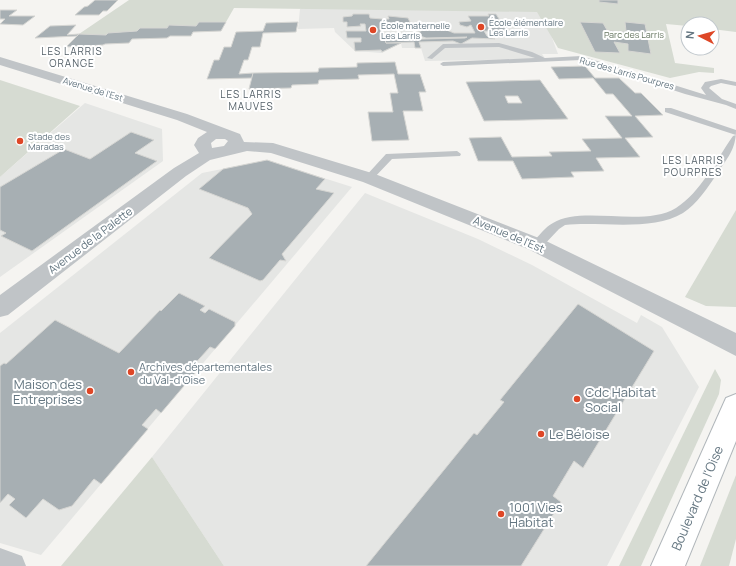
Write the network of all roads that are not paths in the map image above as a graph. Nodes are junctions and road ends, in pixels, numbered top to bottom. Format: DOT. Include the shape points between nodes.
graph roads {
  1 [pos="430,58"];
  2 [pos="543,59"];
  3 [pos="0,61"];
  4 [pos="443,64"];
  5 [pos="736,84"];
  6 [pos="706,85"];
  7 [pos="678,88"];
  8 [pos="732,104"];
  9 [pos="668,110"];
  10 [pos="186,119"];
  11 [pos="736,133"];
  12 [pos="736,138"];
  13 [pos="218,144"];
  14 [pos="457,154"];
  15 [pos="368,178"];
  16 [pos="537,245"];
  17 [pos="0,308"];
  18 [pos="736,345"];
  19 [pos="736,407"];
  20 [pos="0,562"];
  21 [pos="12,566"];
  22 [pos="668,566"];
  1 -- 2 [label="lane" via="443,46 499,45"];
  2 -- 4 [label="lane, Rue des Larris Pourpres"];
  2 -- 7 [label="lane, Rue des Larris Pourpres" via="581,58"];
  3 -- 10 [label="street, Avenue de l'Est"];
  5 -- 6 [label="lane" via="716,82"];
  6 -- 7 [label="lane" via="695,89"];
  6 -- 8 [label="lane" via="709,93"];
  7 -- 8 [label="lane, Rue des Larris Pourpres"];
  9 -- 11 [label="lane"];
  10 -- 13 [label="street, Avenue de l'Est"];
  10 -- 13 [label="street, Avenue de l'Est"];
  12 -- 16 [label="lane" via="693,198 679,211 656,218 563,222 555,226"];
  13 -- 15 [label="street, Avenue de l'Est" via="272,148"];
  13 -- 17 [label="street, Avenue de la Palette"];
  14 -- 15 [label="lane" via="389,156"];
  15 -- 16 [label="street, Avenue de l'Est"];
  16 -- 18 [label="street, Avenue de l'Est"];
  19 -- 22 [label="main road, Boulevard de l'Oise"];
  20 -- 21 [label="street"];
}
